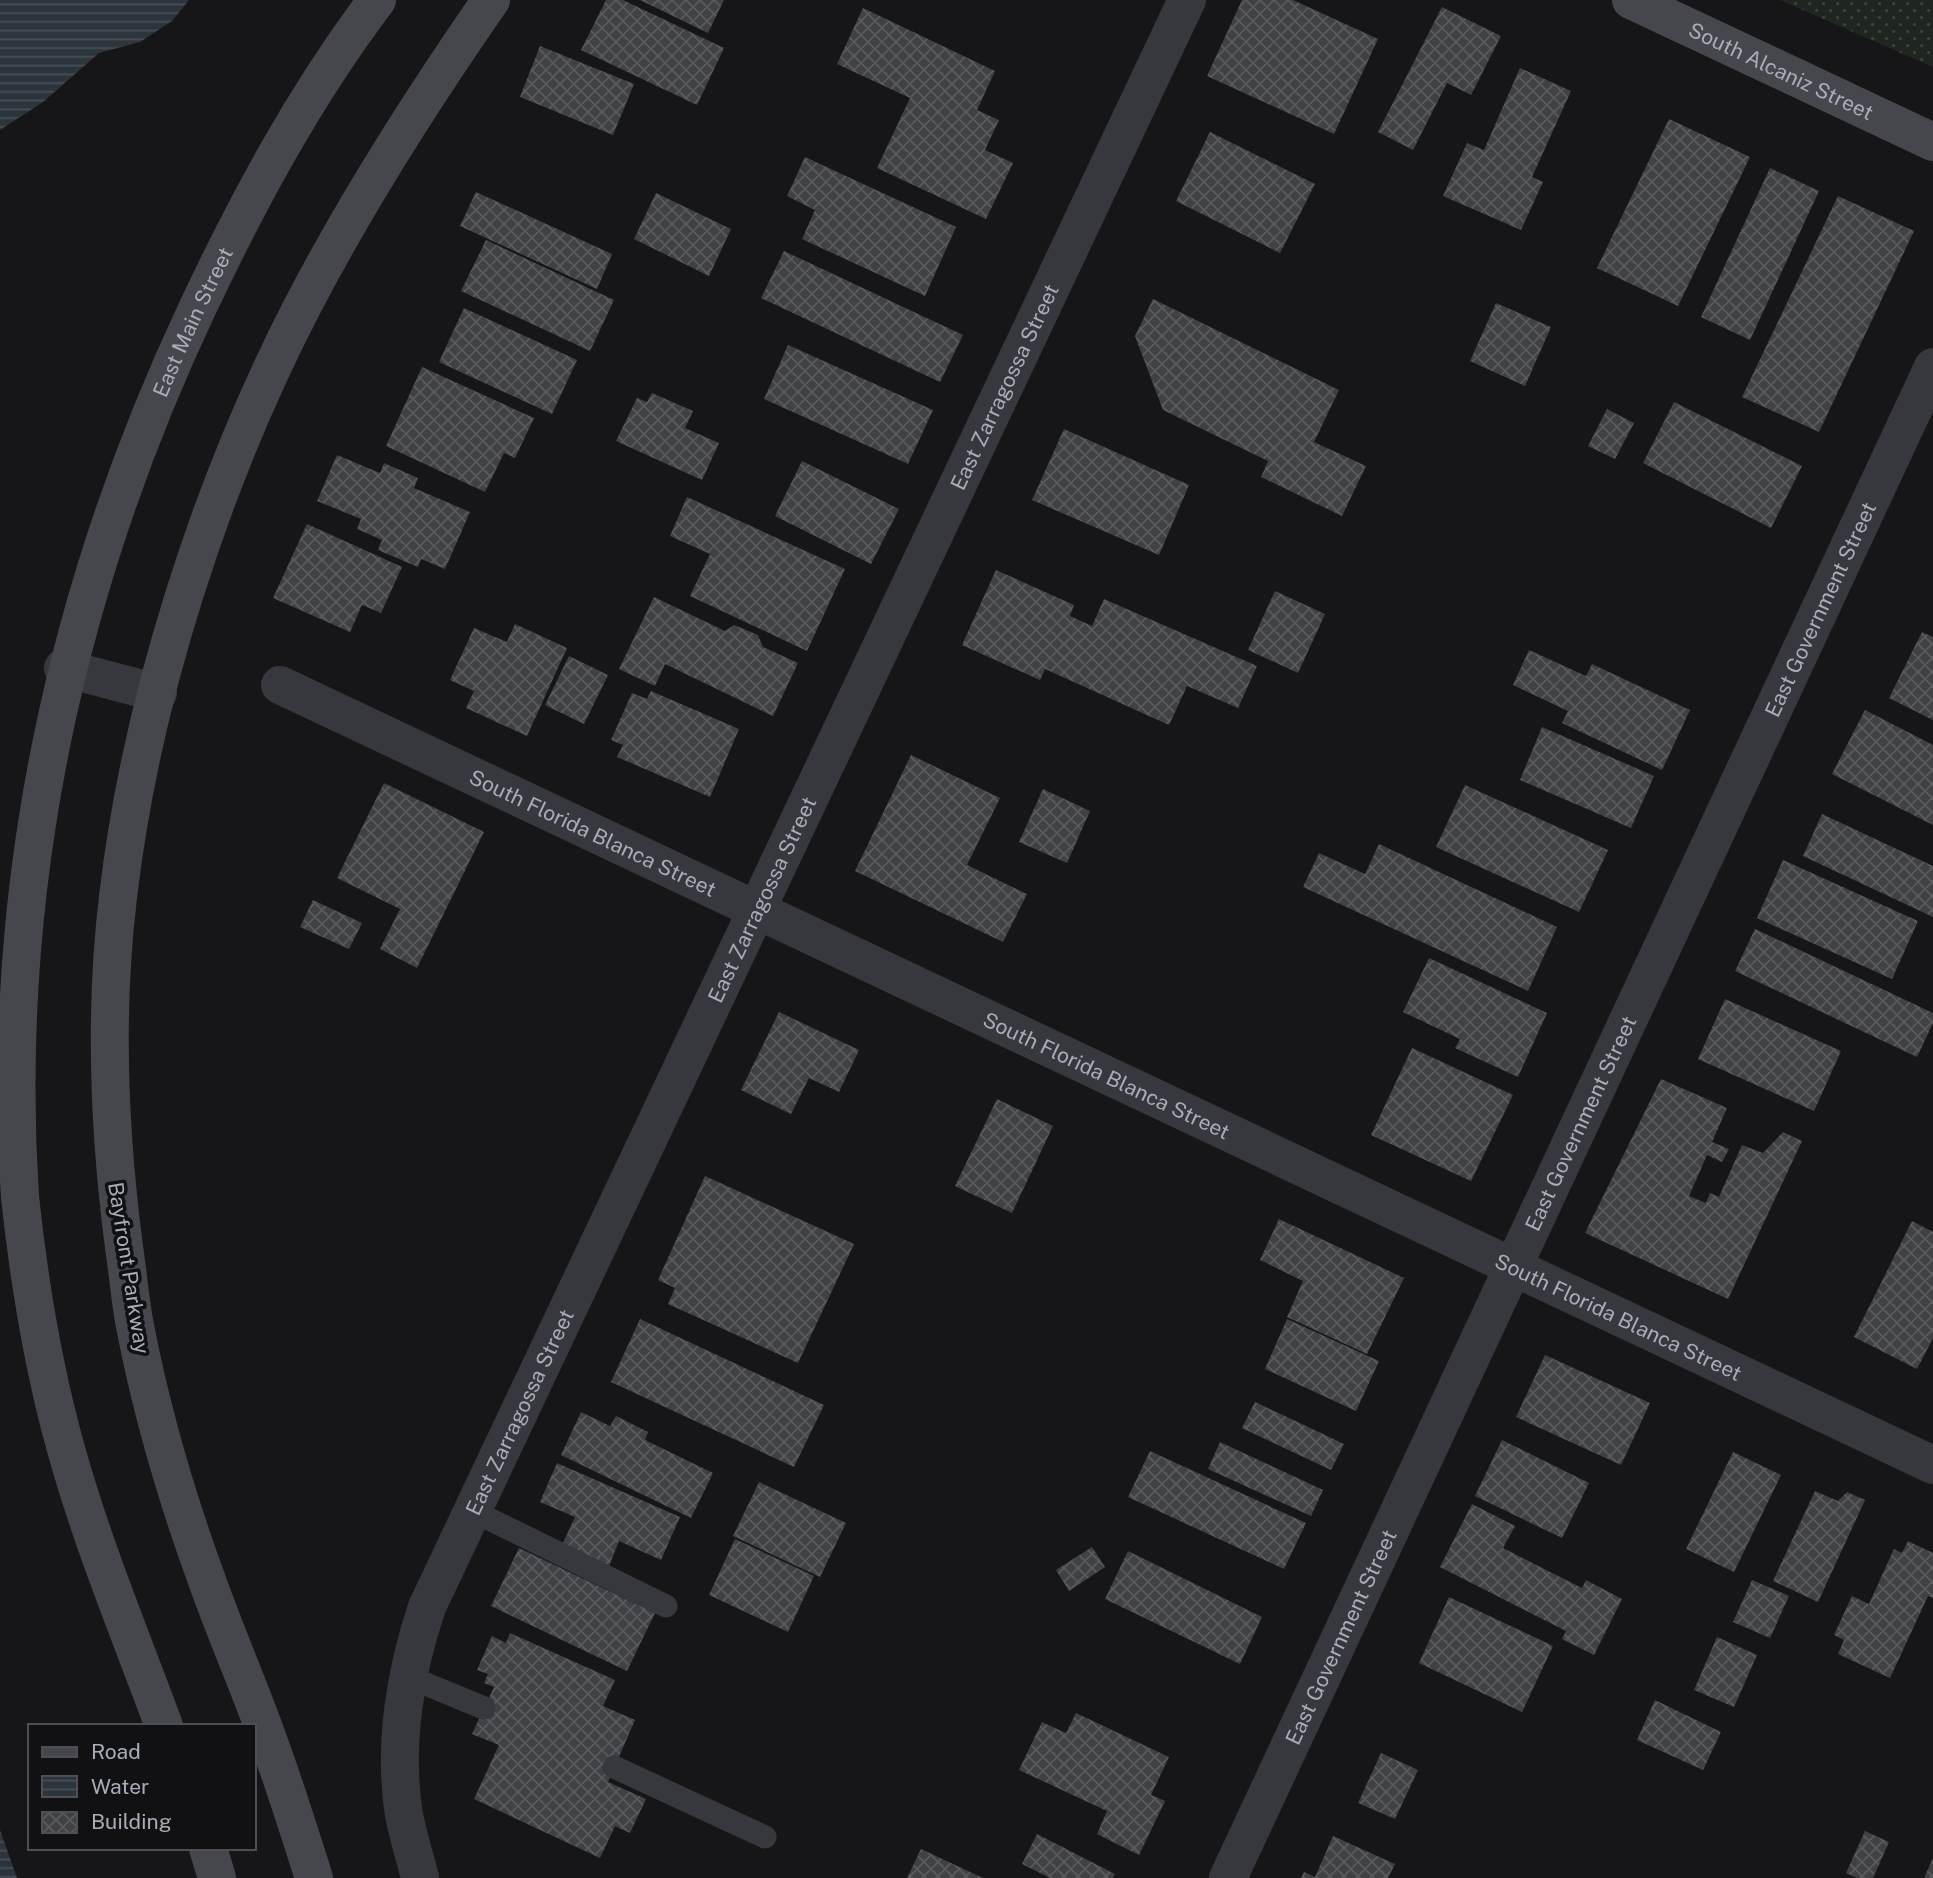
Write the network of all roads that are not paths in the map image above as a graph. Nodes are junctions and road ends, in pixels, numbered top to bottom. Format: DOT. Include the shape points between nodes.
graph roads {
  1 [pos="377,0"];
  2 [pos="491,0"];
  3 [pos="1187,0"];
  4 [pos="1631,0"];
  5 [pos="1933,142"];
  6 [pos="1933,367"];
  7 [pos="63,668"];
  8 [pos="280,685"];
  9 [pos="158,693"];
  10 [pos="755,911"];
  11 [pos="1513,1269"];
  12 [pos="1933,1465"];
  13 [pos="473,1511"];
  14 [pos="666,1606"];
  15 [pos="409,1676"];
  16 [pos="484,1709"];
  17 [pos="163,1724"];
  18 [pos="614,1767"];
  19 [pos="765,1837"];
  20 [pos="209,1850"];
  21 [pos="217,1878"];
  22 [pos="314,1878"];
  23 [pos="420,1878"];
  24 [pos="1228,1878"];
  1 -- 7 [label="main road, East Main Street" via="335,55 213,275 111,514"];
  2 -- 9 [label="main road, Bayfront Parkway" via="366,192 301,309 237,450 196,559"];
  3 -- 10 [label="street, East Zarragossa Street"];
  4 -- 5 [label="main road, South Alcaniz Street"];
  6 -- 11 [label="street, East Government Street"];
  7 -- 9 [label="street"];
  7 -- 17 [label="main road" via="40,767 17,935 14,1072 20,1195 46,1364 66,1448 96,1544"];
  8 -- 10 [label="street, South Florida Blanca Street"];
  9 -- 22 [label="main road, Bayfront Parkway" via="135,785 117,900 110,1035 114,1171 134,1324 166,1456"];
  10 -- 11 [label="street, South Florida Blanca Street"];
  10 -- 13 [label="street, East Zarragossa Street"];
  11 -- 12 [label="street, South Florida Blanca Street"];
  11 -- 24 [label="street, East Government Street"];
  13 -- 14 [label="lane"];
  13 -- 15 [label="street, East Zarragossa Street" via="427,1607"];
  15 -- 16 [label="lane"];
  15 -- 23 [label="street, East Zarragossa Street" via="402,1712 401,1780 404,1816"];
  18 -- 19 [label="lane"];
  20 -- 21 [label="main road"];
}
